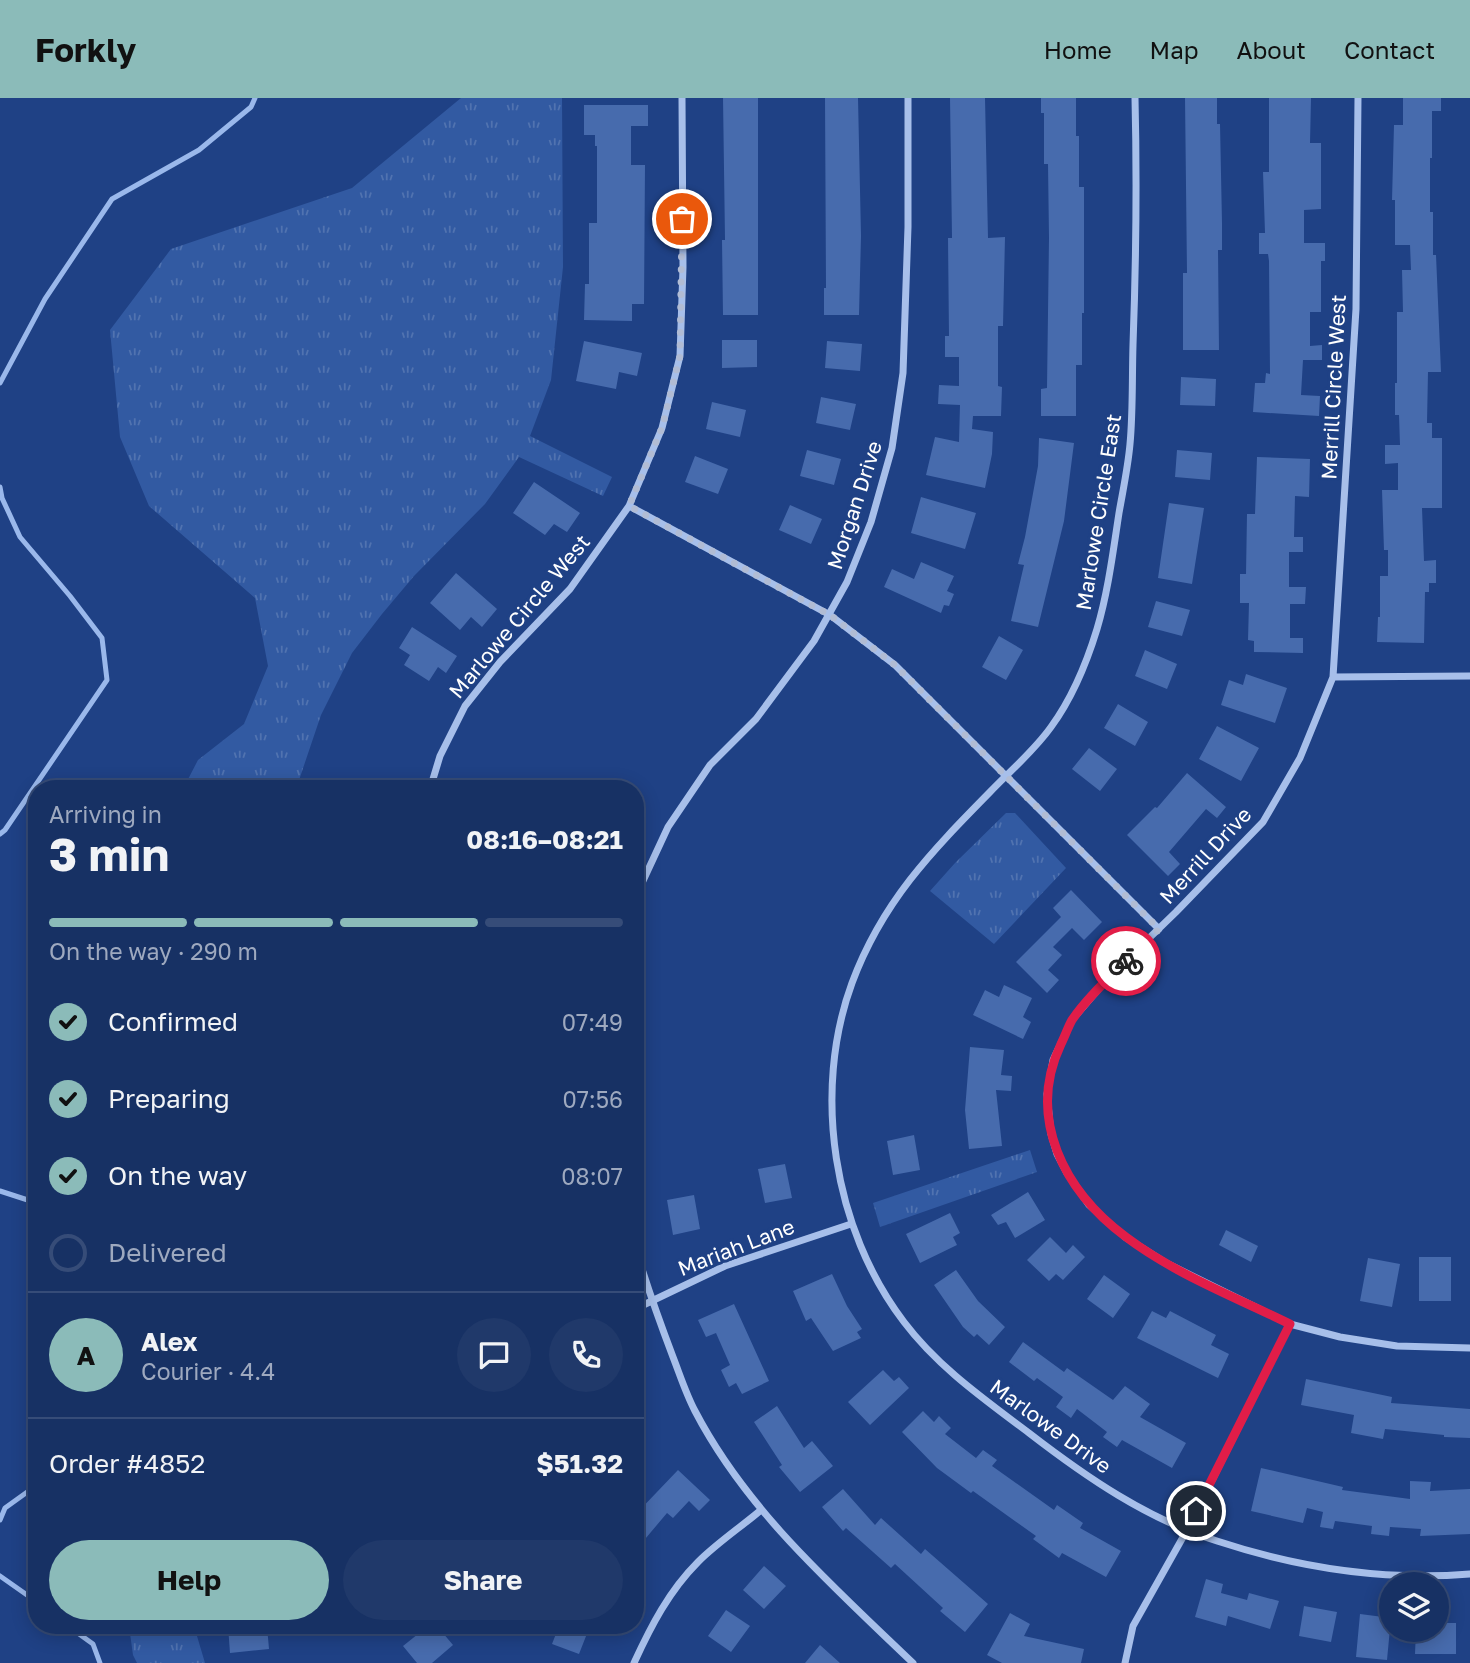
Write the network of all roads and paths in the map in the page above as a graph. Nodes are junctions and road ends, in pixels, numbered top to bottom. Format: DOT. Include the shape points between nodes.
graph roads {
  1 [pos="682,98"];
  2 [pos="908,98"];
  3 [pos="1135,98"];
  4 [pos="1358,98"];
  5 [pos="629,506"];
  6 [pos="830,615"];
  7 [pos="1470,676"];
  8 [pos="1333,677"];
  9 [pos="1006,775"];
  10 [pos="433,780"];
  11 [pos="644,879"];
  12 [pos="1159,929"];
  13 [pos="851,1224"];
  14 [pos="644,1275"];
  15 [pos="652,1301"];
  16 [pos="644,1305"];
  17 [pos="1290,1324"];
  18 [pos="1470,1348"];
  19 [pos="761,1510"];
  20 [pos="1187,1530"];
  21 [pos="1470,1574"];
  22 [pos="634,1663"];
  23 [pos="913,1663"];
  24 [pos="1125,1663"];
  1 -- 5 [label="street, Marlowe Circle West" via="680,356 662,428"];
  2 -- 6 [label="street, Morgan Drive" via="903,373 892,448 871,522"];
  3 -- 9 [label="street, Marlowe Circle East" via="1136,273 1130,446 1111,566 1079,682 1049,730"];
  4 -- 8 [label="street, Merrill Circle West" via="1356,309"];
  5 -- 6 [label="street"];
  5 -- 10 [label="street, Marlowe Circle West" via="570,589 465,706"];
  6 -- 9 [label="street" via="895,665"];
  6 -- 11 [label="street, Morgan Drive" via="756,719 710,765 668,827"];
  7 -- 8 [label="street"];
  8 -- 12 [label="street, Merrill Drive" via="1300,758 1263,822"];
  9 -- 12 [label="street"];
  9 -- 13 [label="street, Marlowe Circle East" via="903,886 875,930 851,986 836,1044 832,1092 840,1182"];
  12 -- 17 [label="street, Merrill Drive" via="1072,1020 1053,1060 1047,1094 1056,1154 1089,1205 1125,1237 1166,1263"];
  13 -- 15 [label="street, Mariah Lane" via="725,1266"];
  13 -- 20 [label="street, Marlowe Drive" via="875,1276 904,1322 952,1374 1087,1478"];
  14 -- 15 [label="street"];
  15 -- 16 [label="street, Mariah Lane"];
  15 -- 19 [label="street" via="695,1410"];
  17 -- 18 [label="street" via="1397,1346"];
  17 -- 20 [label="street"];
  19 -- 22 [label="street" via="699,1561 682,1581 653,1622"];
  19 -- 23 [label="street"];
  20 -- 21 [label="street, Marlowe Drive" via="1297,1564 1383,1575"];
  20 -- 24 [label="street" via="1133,1626"];
}
